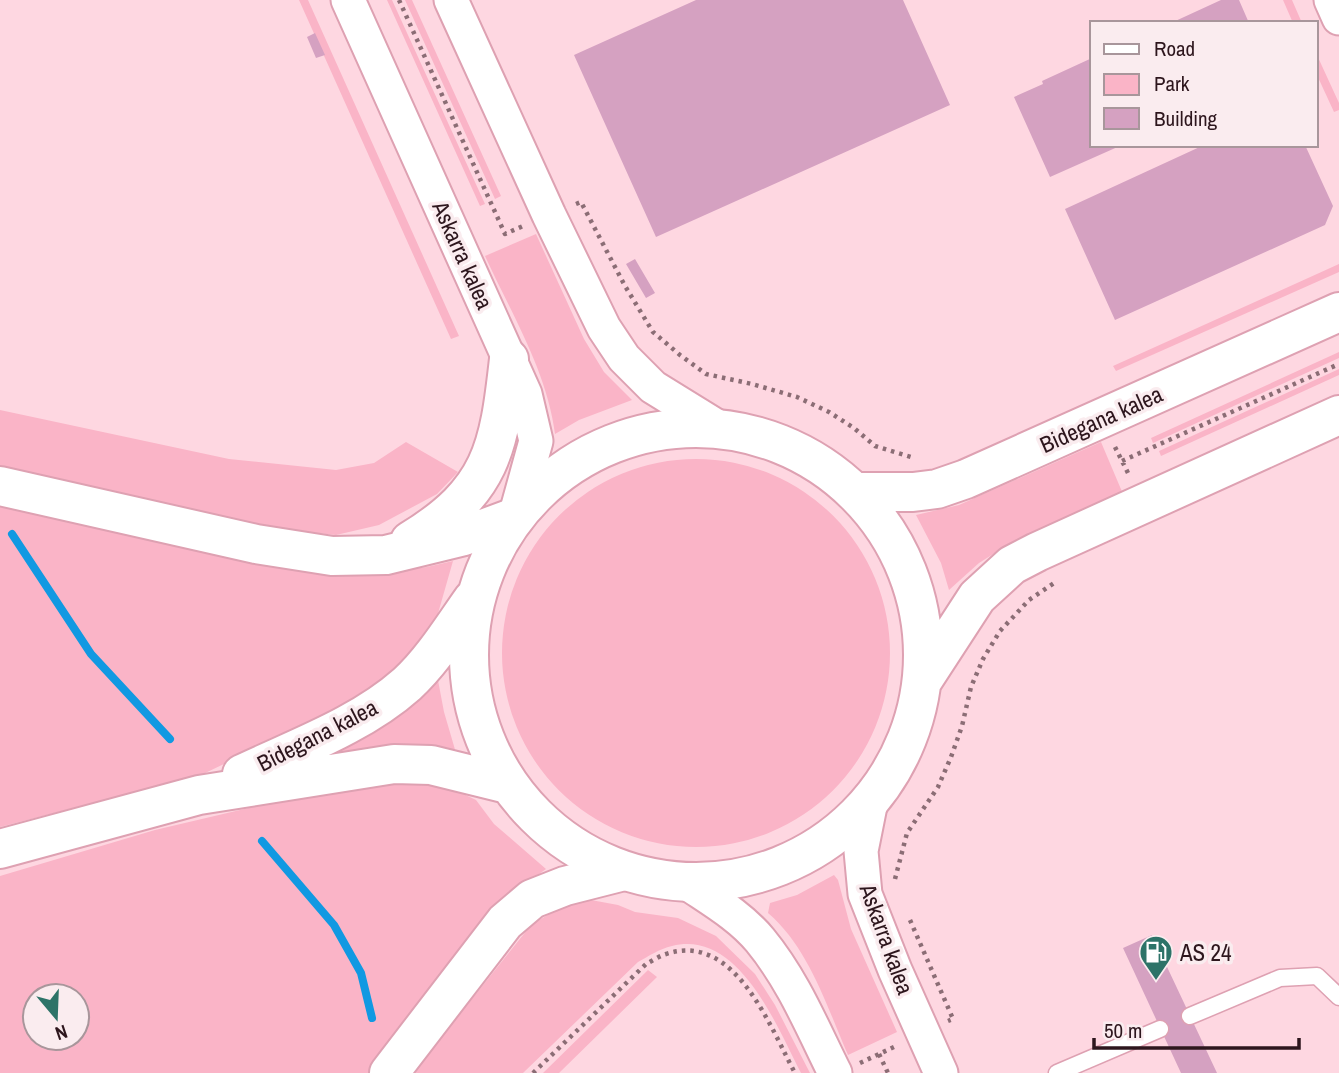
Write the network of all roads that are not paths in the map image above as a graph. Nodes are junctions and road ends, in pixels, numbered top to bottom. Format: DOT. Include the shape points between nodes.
graph roads {
  1 [pos="348,0"];
  2 [pos="451,0"];
  3 [pos="1331,0"];
  4 [pos="1339,18"];
  5 [pos="1339,312"];
  6 [pos="509,359"];
  7 [pos="1339,415"];
  8 [pos="721,429"];
  9 [pos="0,486"];
  10 [pos="856,492"];
  11 [pos="515,517"];
  12 [pos="386,555"];
  13 [pos="476,595"];
  14 [pos="923,680"];
  15 [pos="508,784"];
  16 [pos="199,795"];
  17 [pos="872,801"];
  18 [pos="0,849"];
  19 [pos="624,871"];
  20 [pos="687,883"];
  21 [pos="1339,997"];
  22 [pos="1190,1016"];
  23 [pos="1160,1029"];
  24 [pos="389,1073"];
  25 [pos="835,1073"];
  26 [pos="941,1073"];
  27 [pos="1056,1073"];
  1 -- 6 [label="street, Askarra kalea"];
  2 -- 8 [label="street" via="604,328 624,358 653,387"];
  3 -- 4 [label="street"];
  5 -- 10 [label="main road, Bidegana kalea" via="966,479 913,492"];
  6 -- 11 [label="street, Askarra kalea" via="525,394 536,441"];
  6 -- 12 [label="main road" via="493,455 474,488 450,513"];
  7 -- 14 [label="main road" via="1012,565 977,597"];
  8 -- 10 [label="main road" via="793,449"];
  8 -- 11 [label="main road" via="681,428 643,434 606,447 572,465"];
  9 -- 12 [label="main road" via="256,544 332,556"];
  10 -- 14 [label="main road" via="888,532 911,579 923,629"];
  11 -- 12 [label="main road" via="464,536"];
  11 -- 13 [label="main road" via="492,554"];
  13 -- 15 [label="main road" via="469,634 475,712 488,750"];
  13 -- 16 [label="main road, Bidegana kalea" via="408,683 375,709"];
  14 -- 17 [label="main road" via="914,724"];
  15 -- 16 [label="main road, Bidegana kalea" via="431,765 394,764"];
  15 -- 19 [label="main road" via="540,822 579,851"];
  16 -- 18 [label="main road, Bidegana kalea"];
  17 -- 20 [label="main road" via="833,837 789,863 739,879"];
  17 -- 26 [label="street, Askarra kalea" via="861,851 865,894"];
  19 -- 20 [label="main road"];
  19 -- 24 [label="main road" via="532,899 505,922"];
  20 -- 25 [label="street" via="759,938 791,983"];
  21 -- 22 [label="lane" via="1317,976 1280,978"];
  23 -- 27 [label="lane"];
}
